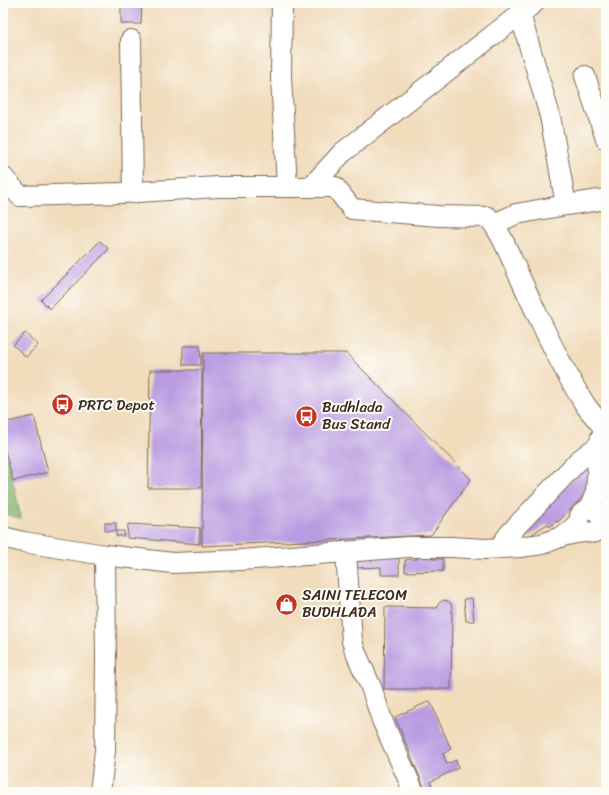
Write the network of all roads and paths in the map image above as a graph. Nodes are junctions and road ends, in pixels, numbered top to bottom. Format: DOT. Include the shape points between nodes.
graph roads {
  1 [pos="282,3"];
  2 [pos="527,8"];
  3 [pos="131,40"];
  4 [pos="585,76"];
  5 [pos="606,139"];
  6 [pos="3,177"];
  7 [pos="287,187"];
  8 [pos="311,187"];
  9 [pos="133,193"];
  10 [pos="606,199"];
  11 [pos="566,205"];
  12 [pos="494,224"];
  13 [pos="603,429"];
  14 [pos="592,523"];
  15 [pos="3,537"];
  16 [pos="499,548"];
  17 [pos="346,552"];
  18 [pos="105,555"];
  19 [pos="100,792"];
  20 [pos="414,792"];
  1 -- 7 [label="street" via="281,77"];
  2 -- 8 [label="street" via="342,153"];
  2 -- 11 [label="street"];
  3 -- 9 [label="street"];
  4 -- 5 [label="street"];
  6 -- 9 [label="street" via="20,196"];
  7 -- 8 [label="street"];
  7 -- 9 [label="street" via="218,187"];
  8 -- 12 [label="street" via="335,187 352,208 438,216 488,217"];
  10 -- 11 [label="street"];
  11 -- 12 [label="street" via="516,214"];
  12 -- 13 [label="street" via="565,369"];
  13 -- 14 [label="street"];
  13 -- 16 [label="street" via="578,461"];
  14 -- 16 [label="street" via="542,544"];
  15 -- 18 [label="street"];
  16 -- 17 [label="street" via="408,547"];
  17 -- 18 [label="street" via="173,563"];
  17 -- 20 [label="street" via="352,641 382,720"];
  18 -- 19 [label="street" via="106,665 104,751"];
}
